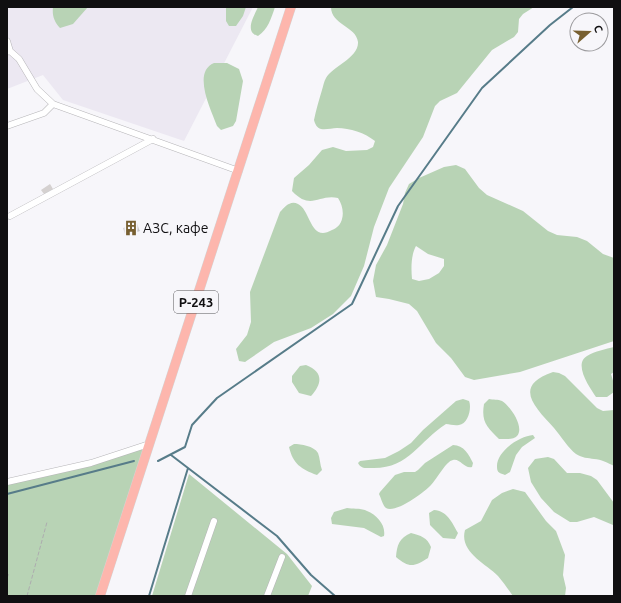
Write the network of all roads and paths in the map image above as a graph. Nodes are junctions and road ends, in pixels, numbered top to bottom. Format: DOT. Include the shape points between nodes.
graph roads {
  1 [pos="291,7"];
  2 [pos="7,41"];
  3 [pos="8,51"];
  4 [pos="53,104"];
  5 [pos="7,126"];
  6 [pos="153,139"];
  7 [pos="239,171"];
  8 [pos="10,216"];
  9 [pos="149,444"];
  10 [pos="7,482"];
  11 [pos="214,521"];
  12 [pos="47,522"];
  13 [pos="282,557"];
  14 [pos="9,573"];
  15 [pos="7,578"];
  16 [pos="27,596"];
  17 [pos="100,596"];
  18 [pos="188,596"];
  19 [pos="268,596"];
  1 -- 7 [label="highway, Р-243"];
  2 -- 3 [label="street"];
  3 -- 4 [label="street" via="19,59 37,89"];
  4 -- 5 [label="street" via="44,113"];
  4 -- 6 [label="street"];
  6 -- 7 [label="street"];
  6 -- 8 [label="street"];
  7 -- 9 [label="highway, Р-243"];
  9 -- 10 [label="street" via="91,463"];
  9 -- 17 [label="highway, Р-243"];
  11 -- 18 [label="street"];
  12 -- 16 [label="path"];
  13 -- 19 [label="street"];
  14 -- 15 [label="path"];
}
